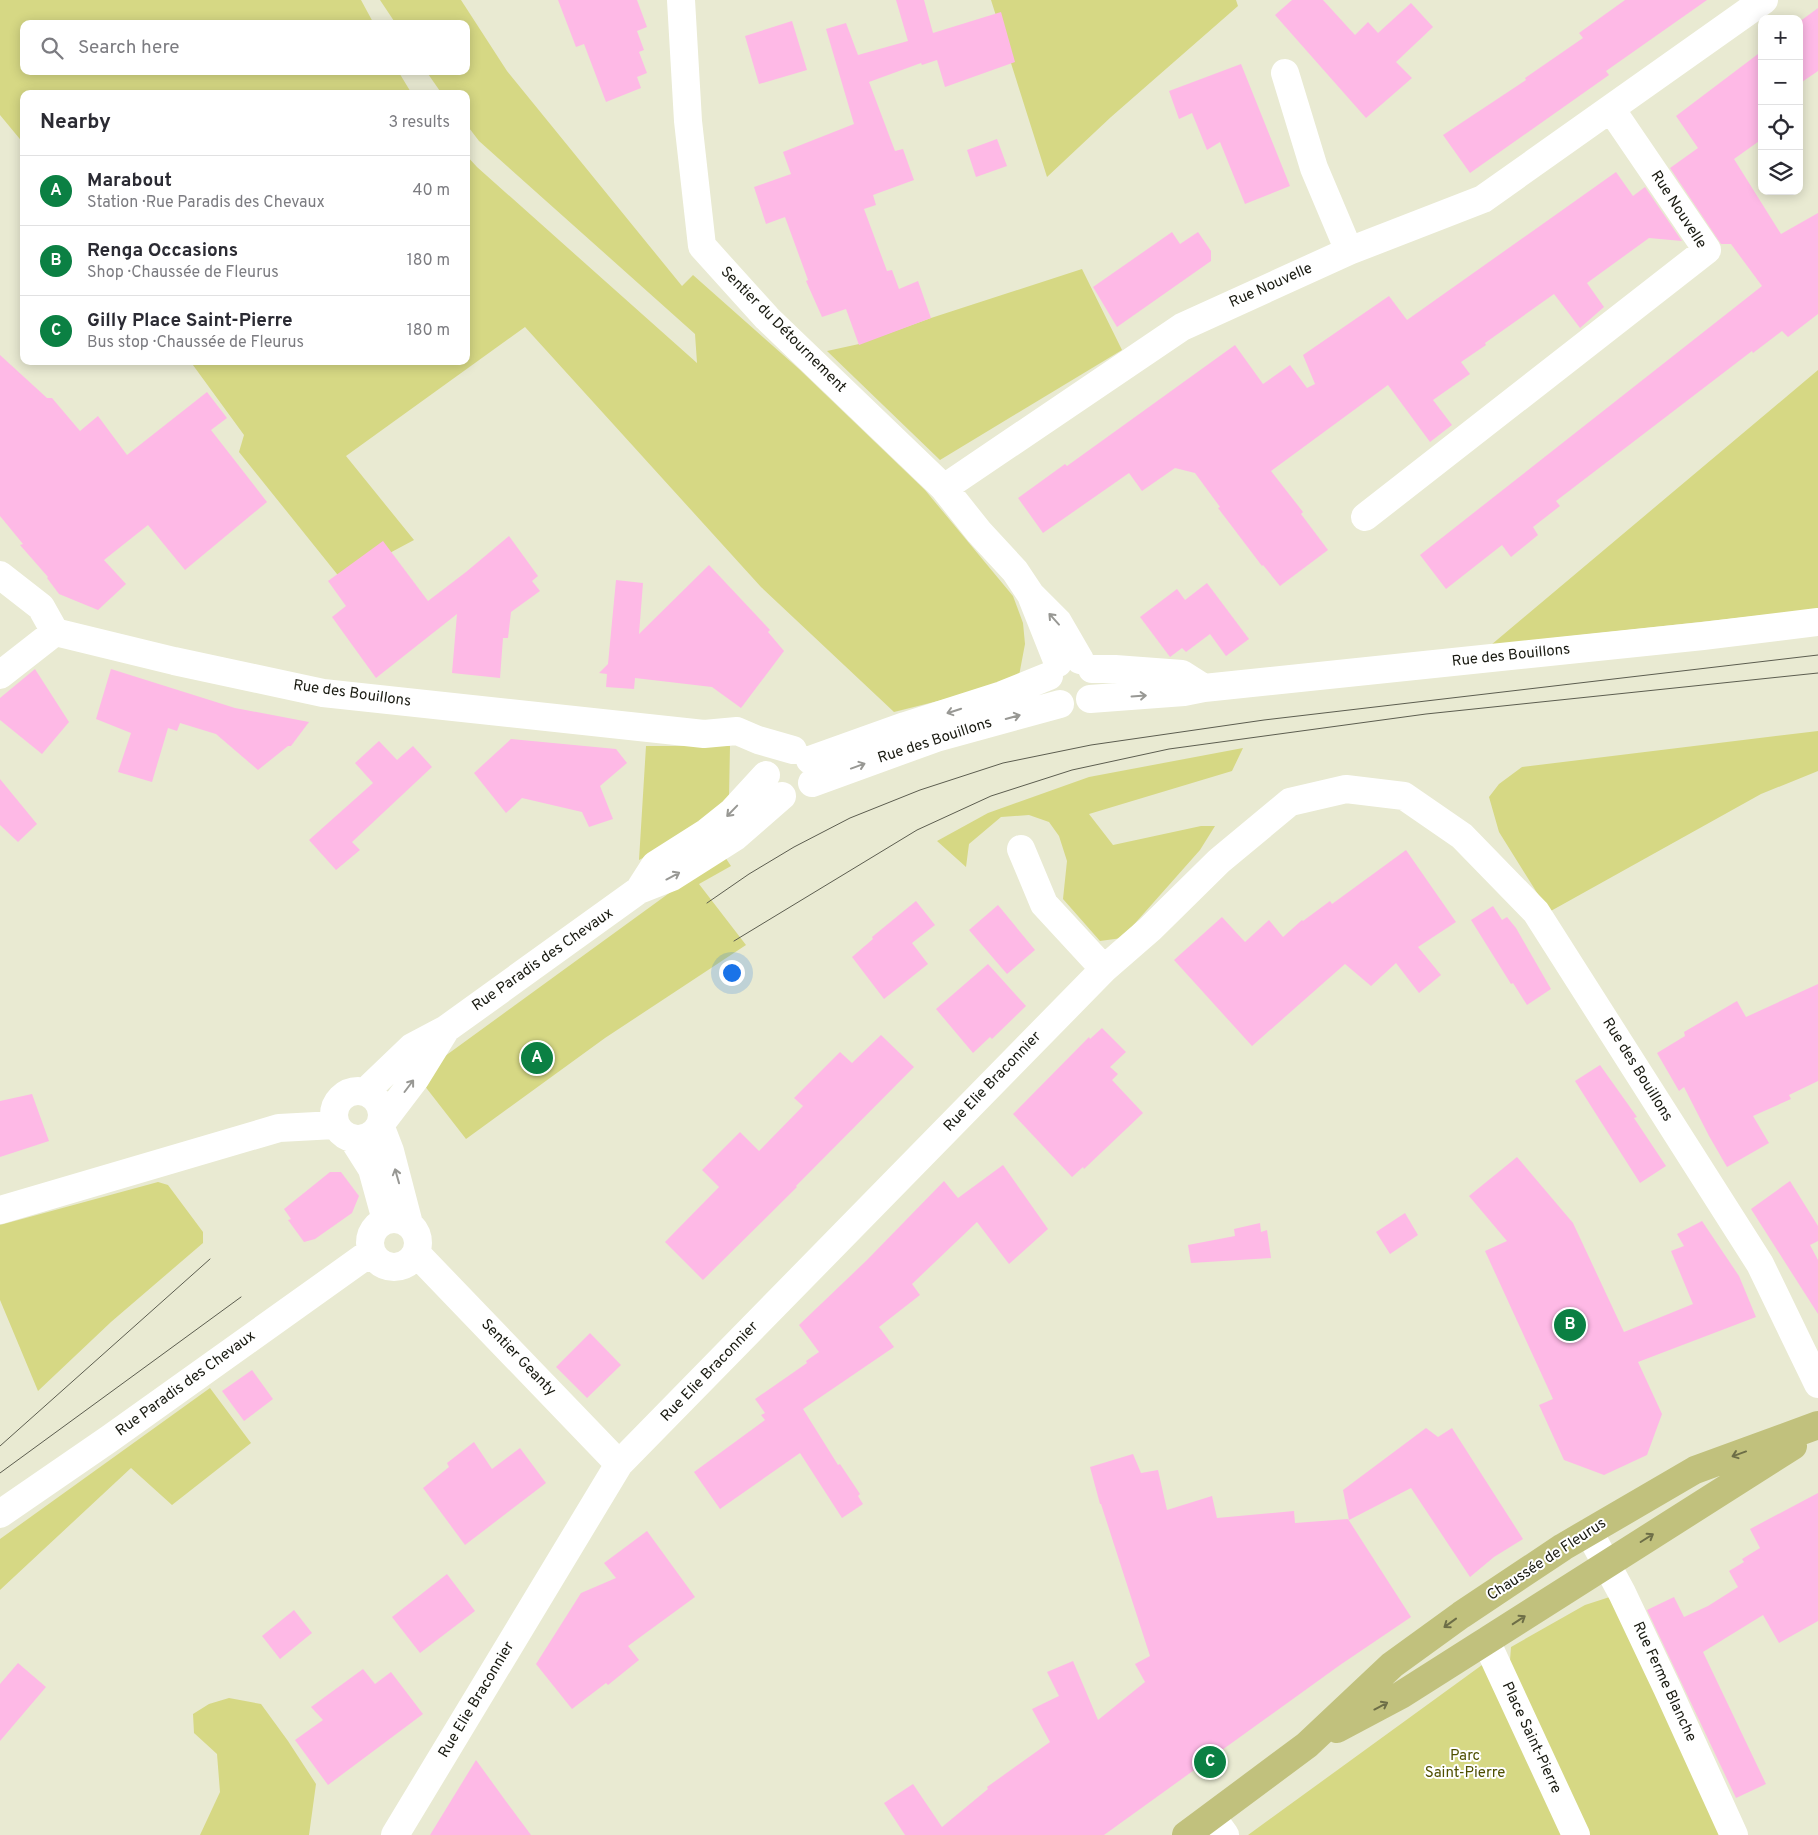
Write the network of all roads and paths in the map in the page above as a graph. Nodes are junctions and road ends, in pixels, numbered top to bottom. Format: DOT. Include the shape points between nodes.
graph roads {
  1 [pos="681,0"];
  2 [pos="1764,0"];
  3 [pos="1285,73"];
  4 [pos="1611,109"];
  5 [pos="1349,251"];
  6 [pos="944,488"];
  7 [pos="1365,517"];
  8 [pos="0,575"];
  9 [pos="1818,622"];
  10 [pos="55,632"];
  11 [pos="1070,667"];
  12 [pos="0,675"];
  13 [pos="1204,688"];
  14 [pos="1090,699"];
  15 [pos="1060,704"];
  16 [pos="704,734"];
  17 [pos="805,764"];
  18 [pos="766,770"];
  19 [pos="782,796"];
  20 [pos="1404,796"];
  21 [pos="1021,849"];
  22 [pos="639,890"];
  23 [pos="1104,969"];
  24 [pos="446,1029"];
  25 [pos="365,1092"];
  26 [pos="380,1125"];
  27 [pos="344,1132"];
  28 [pos="0,1210"];
  29 [pos="397,1222"];
  30 [pos="371,1252"];
  31 [pos="416,1252"];
  32 [pos="1818,1384"];
  33 [pos="1818,1425"];
  34 [pos="1818,1430"];
  35 [pos="620,1464"];
  36 [pos="0,1514"];
  37 [pos="1589,1532"];
  38 [pos="1605,1564"];
  39 [pos="1486,1641"];
  40 [pos="1308,1745"];
  41 [pos="1219,1826"];
  42 [pos="395,1835"];
  43 [pos="1186,1835"];
  44 [pos="1576,1835"];
  45 [pos="1734,1835"];
  1 -- 6 [label="street, Sentier du Détournement" via="688,121 702,246 767,318"];
  2 -- 4 [label="street, Rue Nouvelle"];
  3 -- 5 [label="street" via="1314,168"];
  4 -- 5 [label="street, Rue Nouvelle" via="1483,199"];
  4 -- 7 [label="street, Rue Nouvelle" via="1707,250"];
  5 -- 6 [label="street, Rue Nouvelle" via="1182,327"];
  6 -- 11 [label="street, Sentier du Détournement" via="1058,622"];
  8 -- 10 [label="street" via="41,607"];
  9 -- 13 [label="street, Rue des Bouillons"];
  10 -- 12 [label="street"];
  10 -- 16 [label="street, Rue des Bouillons" via="322,693"];
  11 -- 13 [label="street, Rue des Bouillons" via="1182,674"];
  11 -- 14 [label="street" via="1096,676 1095,692"];
  11 -- 15 [label="street" via="1048,684 1054,699"];
  11 -- 17 [label="street, Rue des Bouillons, one-way" via="1002,695 904,726"];
  14 -- 13 [label="street, Rue des Bouillons, one-way"];
  14 -- 15 [label="street" via="1076,707"];
  17 -- 15 [label="street, Rue des Bouillons, one-way" via="936,738"];
  16 -- 17 [label="street, Rue des Bouillons" via="737,731"];
  16 -- 18 [label="street, Rue des Bouillons" via="736,748"];
  17 -- 18 [label="street, Rue Paradis des Chevaux" via="782,750 775,754"];
  17 -- 19 [label="street" via="808,790 794,798"];
  18 -- 19 [label="street" via="771,789"];
  18 -- 22 [label="street, Rue Paradis des Chevaux, one-way" via="732,812 655,865"];
  22 -- 19 [label="street, Rue Paradis des Chevaux, one-way" via="672,877 735,838"];
  20 -- 23 [label="street, Rue Elie Braconnier" via="1346,789 1290,802 1219,861"];
  20 -- 32 [label="street, Rue des Bouillons" via="1462,836 1536,912 1760,1264"];
  21 -- 23 [label="street" via="1044,904"];
  22 -- 24 [label="street, Rue Paradis des Chevaux"];
  23 -- 35 [label="street, Rue Elie Braconnier"];
  24 -- 25 [label="street, Rue Paradis des Chevaux" via="412,1047"];
  26 -- 24 [label="street, Rue Paradis des Chevaux, one-way" via="415,1079"];
  25 -- 26 [label="street" via="378,1101 382,1117"];
  25 -- 27 [label="street" via="350,1092 337,1102 333,1117"];
  26 -- 27 [label="street" via="369,1137"];
  29 -- 26 [label="street, one-way" via="390,1151"];
  27 -- 28 [label="street" via="279,1128"];
  27 -- 29 [label="street" via="372,1169"];
  29 -- 30 [label="street" via="376,1227 370,1237"];
  29 -- 31 [label="street" via="414,1229 418,1245"];
  30 -- 31 [label="street" via="375,1259 389,1267 405,1264"];
  30 -- 36 [label="street, Rue Paradis des Chevaux"];
  31 -- 35 [label="street, Sentier Geanty"];
  33 -- 37 [label="main road, Chaussée de Fleurus, one-way" via="1695,1470"];
  38 -- 34 [label="main road, Chaussée de Fleurus, one-way"];
  35 -- 42 [label="street, Rue Elie Braconnier"];
  37 -- 38 [label="street, Rue Ferme Blanche"];
  37 -- 40 [label="main road, Chaussée de Fleurus, one-way" via="1392,1665"];
  39 -- 38 [label="main road, Chaussée de Fleurus, one-way"];
  38 -- 45 [label="street, Rue Ferme Blanche" via="1622,1593"];
  40 -- 39 [label="main road, Chaussée de Fleurus, one-way" via="1401,1695"];
  39 -- 44 [label="street, Place Saint-Pierre"];
  40 -- 41 [label="main road, Chaussée de Fleurus"];
  41 -- 43 [label="main road, Chaussée de Fleurus"];
}
